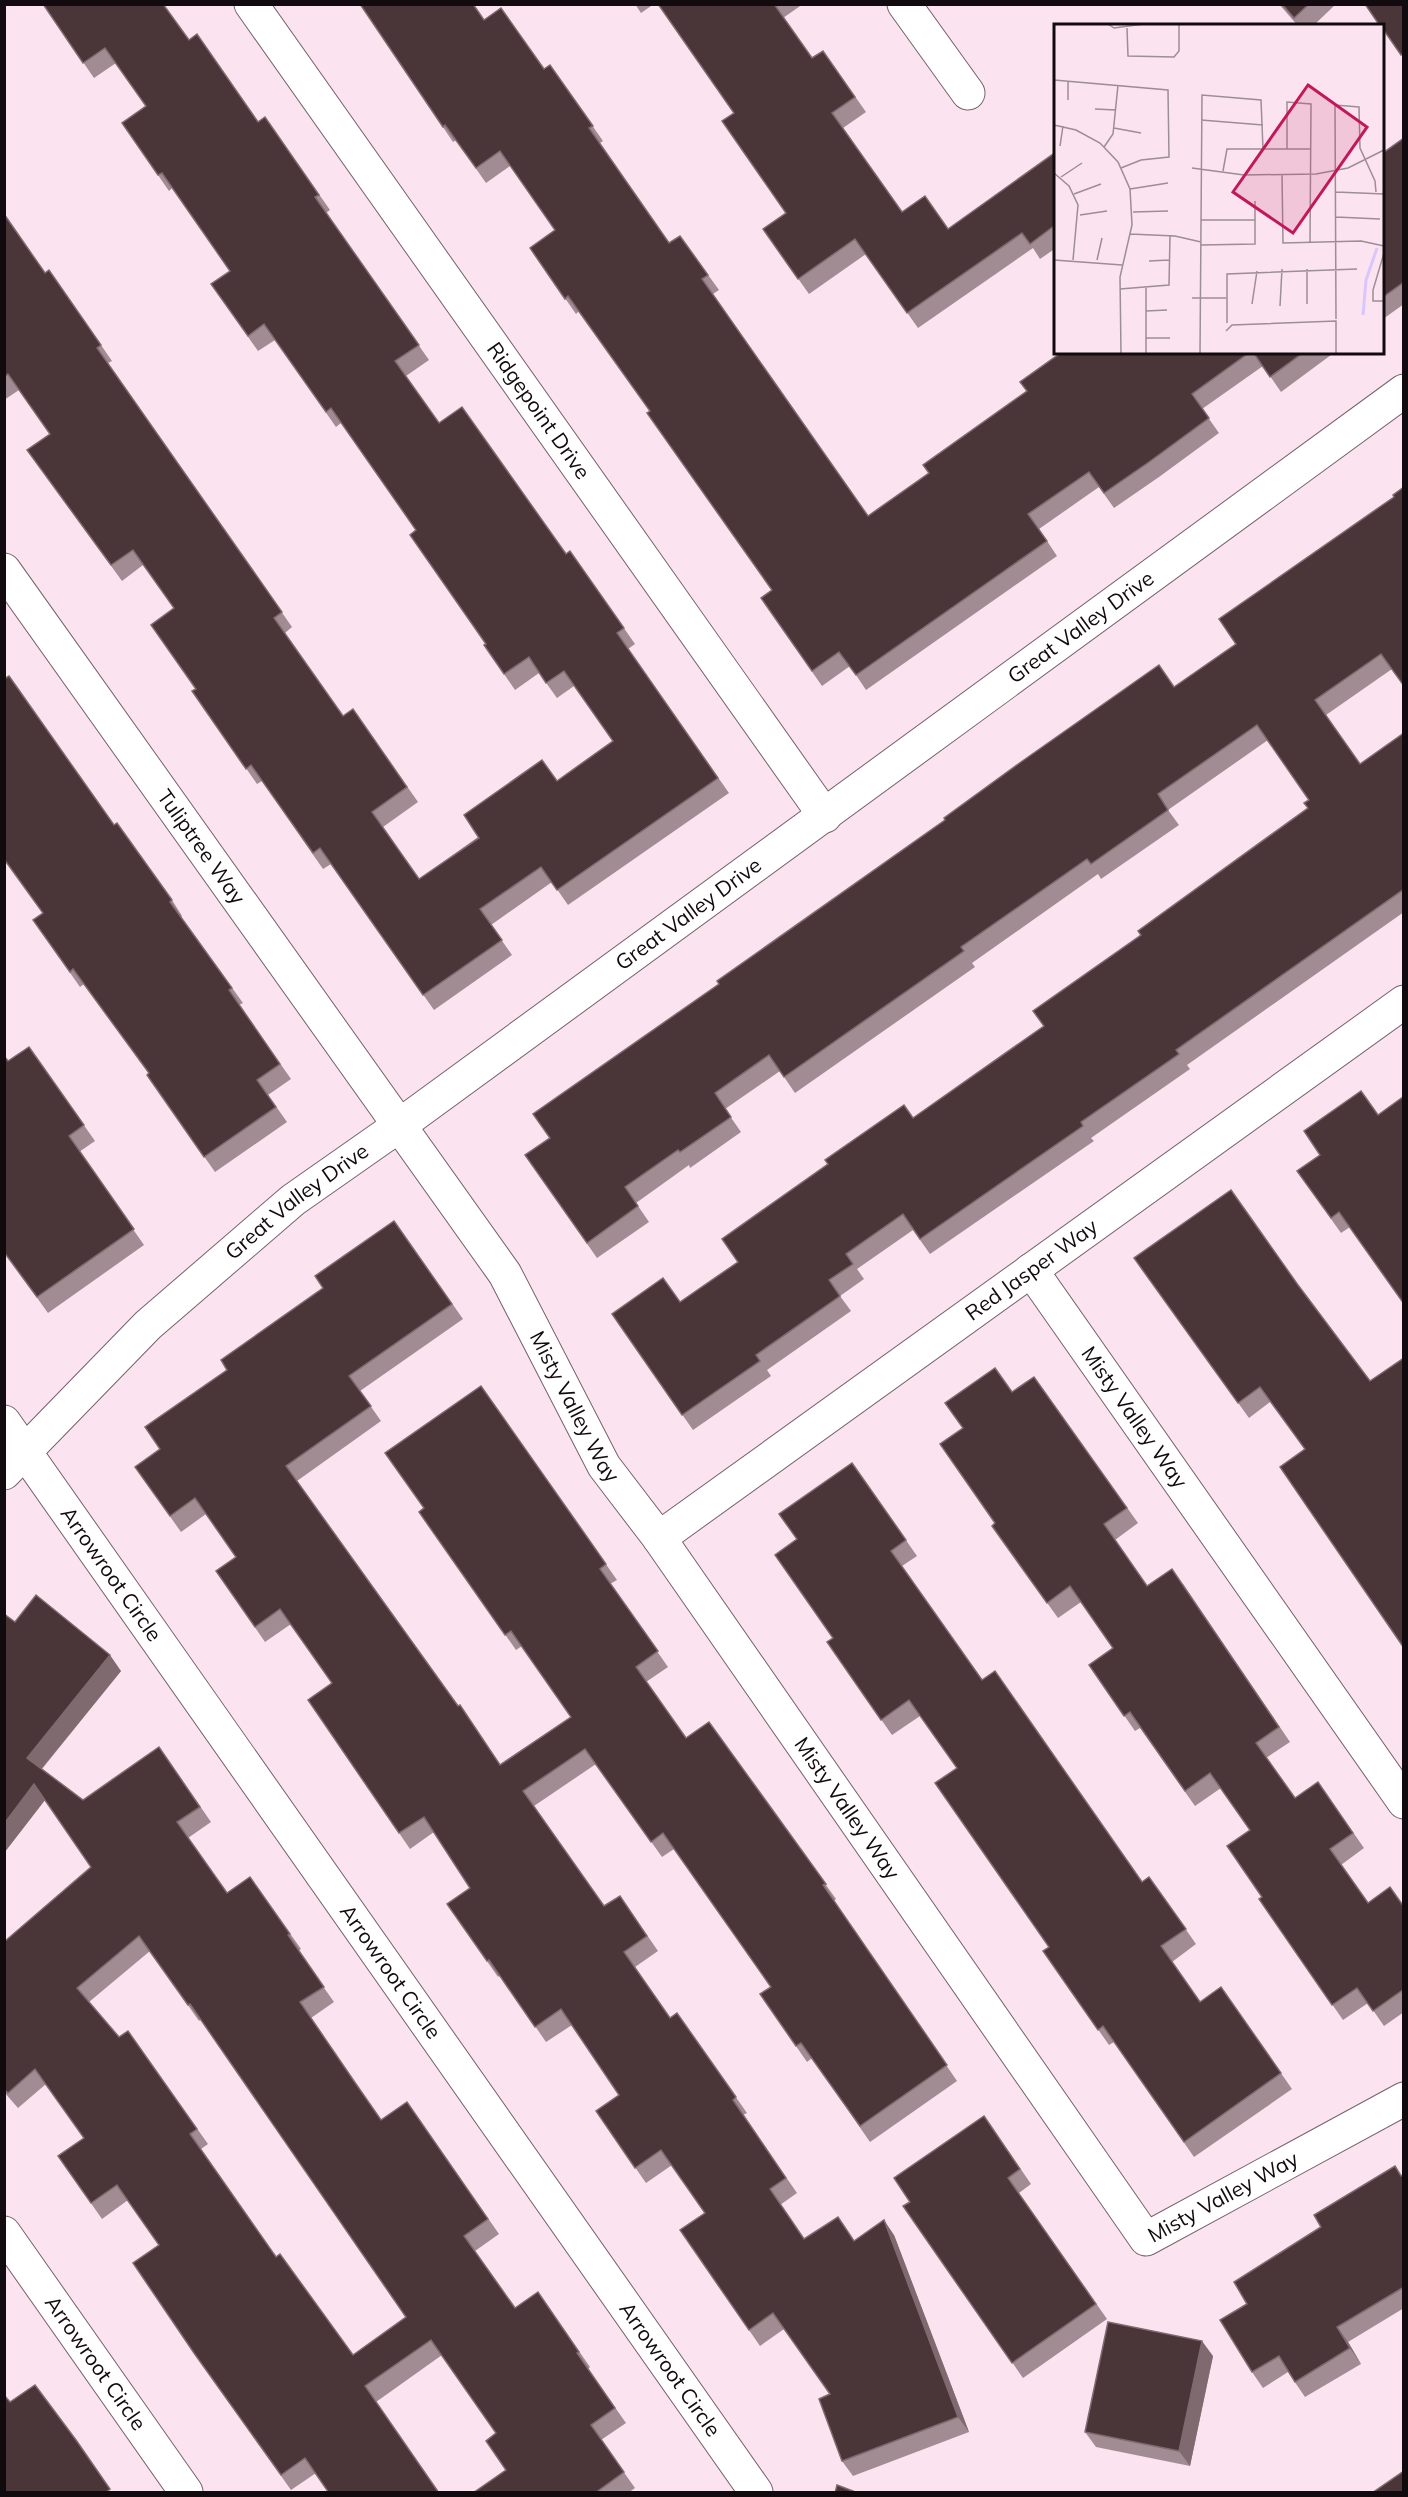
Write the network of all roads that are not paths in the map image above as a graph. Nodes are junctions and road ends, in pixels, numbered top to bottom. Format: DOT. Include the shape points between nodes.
graph roads {
  1 [pos="252,4"];
  2 [pos="904,4"];
  3 [pos="968,93"];
  4 [pos="1404,391"];
  5 [pos="4,570"];
  6 [pos="825,816"];
  7 [pos="1404,1002"];
  8 [pos="400,1125"];
  9 [pos="1031,1270"];
  10 [pos="4,1422"];
  11 [pos="15,1462"];
  12 [pos="659,1538"];
  13 [pos="1404,1802"];
  14 [pos="1404,2099"];
  15 [pos="4,2233"];
  16 [pos="186,2493"];
  17 [pos="756,2493"];
  1 -- 6 [label="street, Ridgepoint Drive"];
  2 -- 3 [label="street"];
  4 -- 6 [label="street, Great Valley Drive"];
  5 -- 8 [label="street, Tuliptree Way"];
  6 -- 8 [label="street, Great Valley Drive"];
  7 -- 9 [label="street, Red Jasper Way"];
  8 -- 11 [label="street, Great Valley Drive" via="293,1200 156,1318"];
  8 -- 12 [label="street, Misty Valley Way" via="505,1274 604,1466"];
  9 -- 12 [label="street, Red Jasper Way"];
  9 -- 13 [label="street, Misty Valley Way"];
  10 -- 11 [label="street, Arrowroot Circle"];
  11 -- 17 [label="street, Arrowroot Circle"];
  12 -- 14 [label="street, Misty Valley Way" via="1146,2239"];
  15 -- 16 [label="street, Arrowroot Circle"];
}
